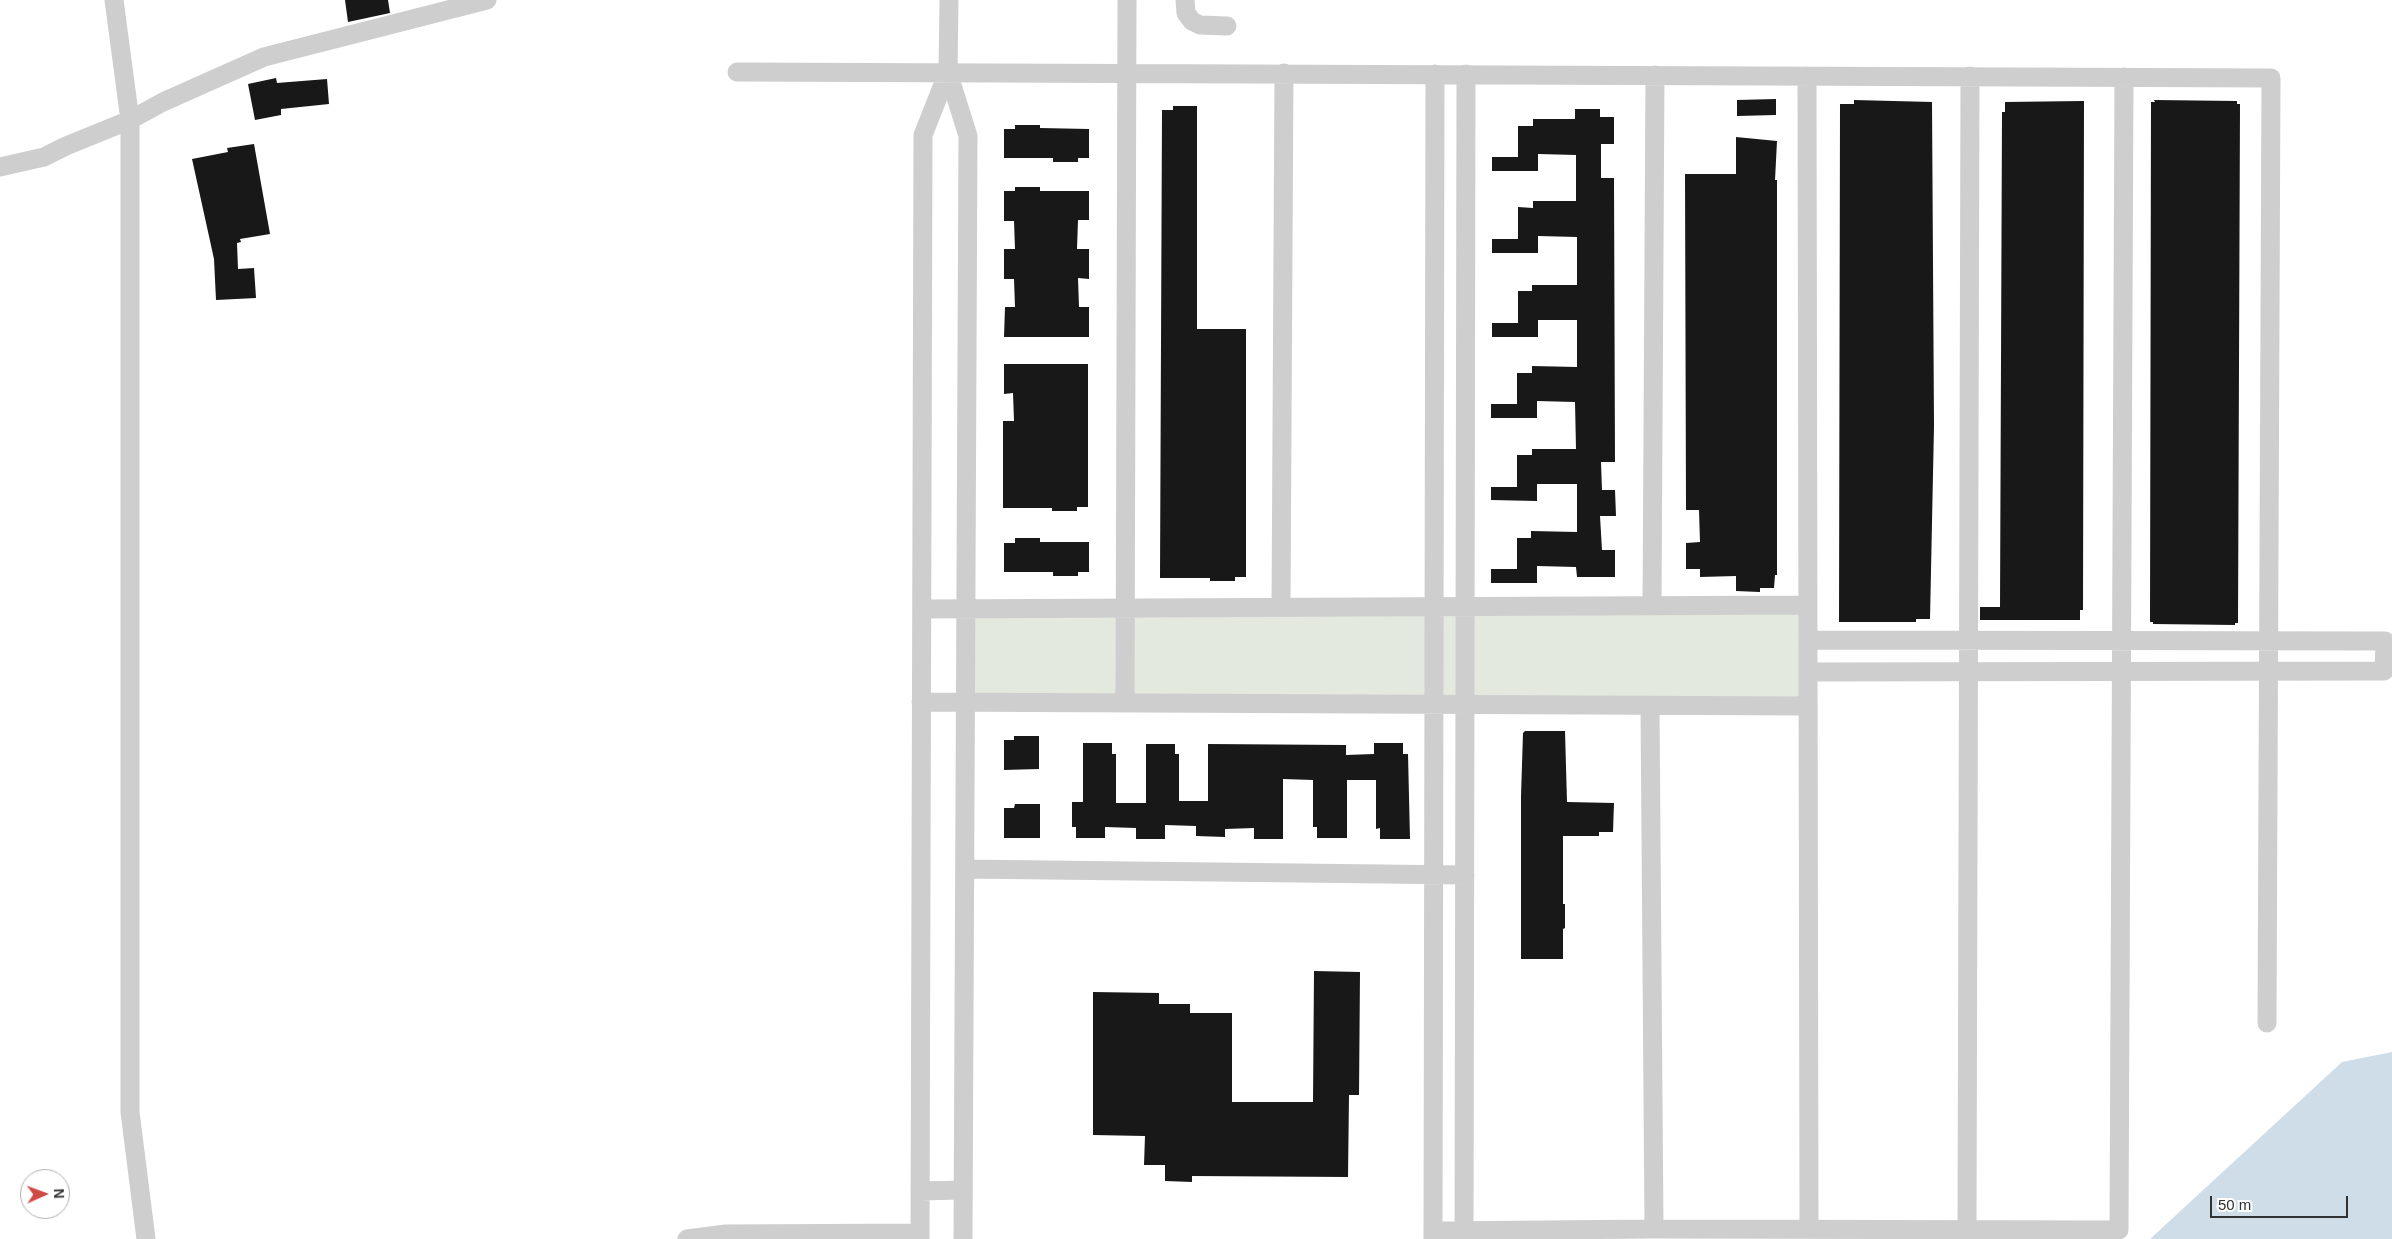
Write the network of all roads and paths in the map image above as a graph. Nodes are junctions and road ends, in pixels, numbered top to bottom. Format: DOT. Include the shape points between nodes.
graph roads {
  1 [pos="114,0"];
  2 [pos="487,0"];
  3 [pos="949,0"];
  4 [pos="1127,0"];
  5 [pos="1185,0"];
  6 [pos="1227,26"];
  7 [pos="737,72"];
  8 [pos="948,72"];
  9 [pos="1126,73"];
  10 [pos="1284,73"];
  11 [pos="1435,74"];
  12 [pos="1466,74"];
  13 [pos="1655,75"];
  14 [pos="1807,76"];
  15 [pos="1970,76"];
  16 [pos="2124,77"];
  17 [pos="130,120"];
  18 [pos="0,167"];
  19 [pos="1808,605"];
  20 [pos="1434,606"];
  21 [pos="1465,606"];
  22 [pos="1652,606"];
  23 [pos="1281,607"];
  24 [pos="1124,608"];
  25 [pos="922,609"];
  26 [pos="965,609"];
  27 [pos="1808,640"];
  28 [pos="1969,640"];
  29 [pos="2122,640"];
  30 [pos="2268,640"];
  31 [pos="2122,671"];
  32 [pos="2268,671"];
  33 [pos="1808,672"];
  34 [pos="1969,672"];
  35 [pos="921,702"];
  36 [pos="964,702"];
  37 [pos="1125,703"];
  38 [pos="1434,704"];
  39 [pos="1465,704"];
  40 [pos="1650,706"];
  41 [pos="1808,706"];
  42 [pos="966,869"];
  43 [pos="1434,874"];
  44 [pos="1465,875"];
  45 [pos="2267,1023"];
  46 [pos="962,1190"];
  47 [pos="920,1191"];
  48 [pos="1654,1229"];
  49 [pos="1809,1229"];
  50 [pos="1967,1230"];
  51 [pos="1433,1235"];
  52 [pos="1464,1235"];
  53 [pos="920,1236"];
  54 [pos="713,1237"];
  55 [pos="146,1239"];
  56 [pos="687,1239"];
  57 [pos="962,1239"];
  1 -- 17 [label="street"];
  2 -- 17 [label="street" via="264,57"];
  3 -- 8 [label="street"];
  4 -- 9 [label="street"];
  5 -- 6 [label="street" via="1186,13 1192,21 1200,25"];
  7 -- 8 [label="street"];
  8 -- 9 [label="street"];
  8 -- 25 [label="street" via="923,135"];
  8 -- 26 [label="street" via="968,136"];
  9 -- 10 [label="street"];
  9 -- 24 [label="street"];
  10 -- 11 [label="street"];
  10 -- 23 [label="street"];
  11 -- 12 [label="street"];
  11 -- 20 [label="street"];
  12 -- 13 [label="street"];
  12 -- 21 [label="street"];
  13 -- 14 [label="street"];
  13 -- 22 [label="street"];
  14 -- 15 [label="street"];
  14 -- 19 [label="street"];
  15 -- 16 [label="street"];
  15 -- 28 [label="street"];
  16 -- 29 [label="street"];
  16 -- 30 [label="street" via="2271,78"];
  17 -- 18 [label="street" via="44,157"];
  17 -- 55 [label="street" via="130,1112"];
  19 -- 22 [label="street"];
  19 -- 27 [label="street"];
  20 -- 21 [label="street"];
  20 -- 23 [label="street"];
  20 -- 38 [label="street"];
  21 -- 22 [label="street"];
  21 -- 39 [label="street"];
  23 -- 24 [label="street"];
  24 -- 26 [label="street"];
  24 -- 37 [label="street"];
  25 -- 26 [label="street"];
  25 -- 35 [label="street"];
  26 -- 36 [label="street"];
  27 -- 28 [label="street"];
  27 -- 33 [label="street"];
  28 -- 29 [label="street"];
  28 -- 34 [label="street"];
  29 -- 30 [label="street"];
  29 -- 31 [label="street"];
  30 -- 32 [label="street"];
  30 -- 32 [label="street" via="2385,641 2384,671"];
  31 -- 32 [label="street"];
  31 -- 34 [label="street"];
  31 -- 50 [label="street" via="2119,1230"];
  32 -- 45 [label="street"];
  33 -- 34 [label="street"];
  33 -- 41 [label="street"];
  34 -- 50 [label="street"];
  35 -- 36 [label="street"];
  35 -- 47 [label="street"];
  36 -- 37 [label="street"];
  36 -- 42 [label="street"];
  37 -- 38 [label="street"];
  38 -- 39 [label="street"];
  38 -- 43 [label="street"];
  39 -- 40 [label="street"];
  39 -- 44 [label="street"];
  40 -- 41 [label="street"];
  40 -- 48 [label="street"];
  41 -- 49 [label="street"];
  42 -- 43 [label="street"];
  42 -- 46 [label="street"];
  43 -- 44 [label="street"];
  43 -- 51 [label="street"];
  44 -- 52 [label="street"];
  46 -- 47 [label="street"];
  46 -- 57 [label="street"];
  47 -- 53 [label="street"];
  48 -- 49 [label="street"];
  48 -- 52 [label="street"];
  49 -- 50 [label="street"];
  51 -- 52 [label="street"];
  53 -- 54 [label="street"];
  54 -- 56 [label="street"];
}
